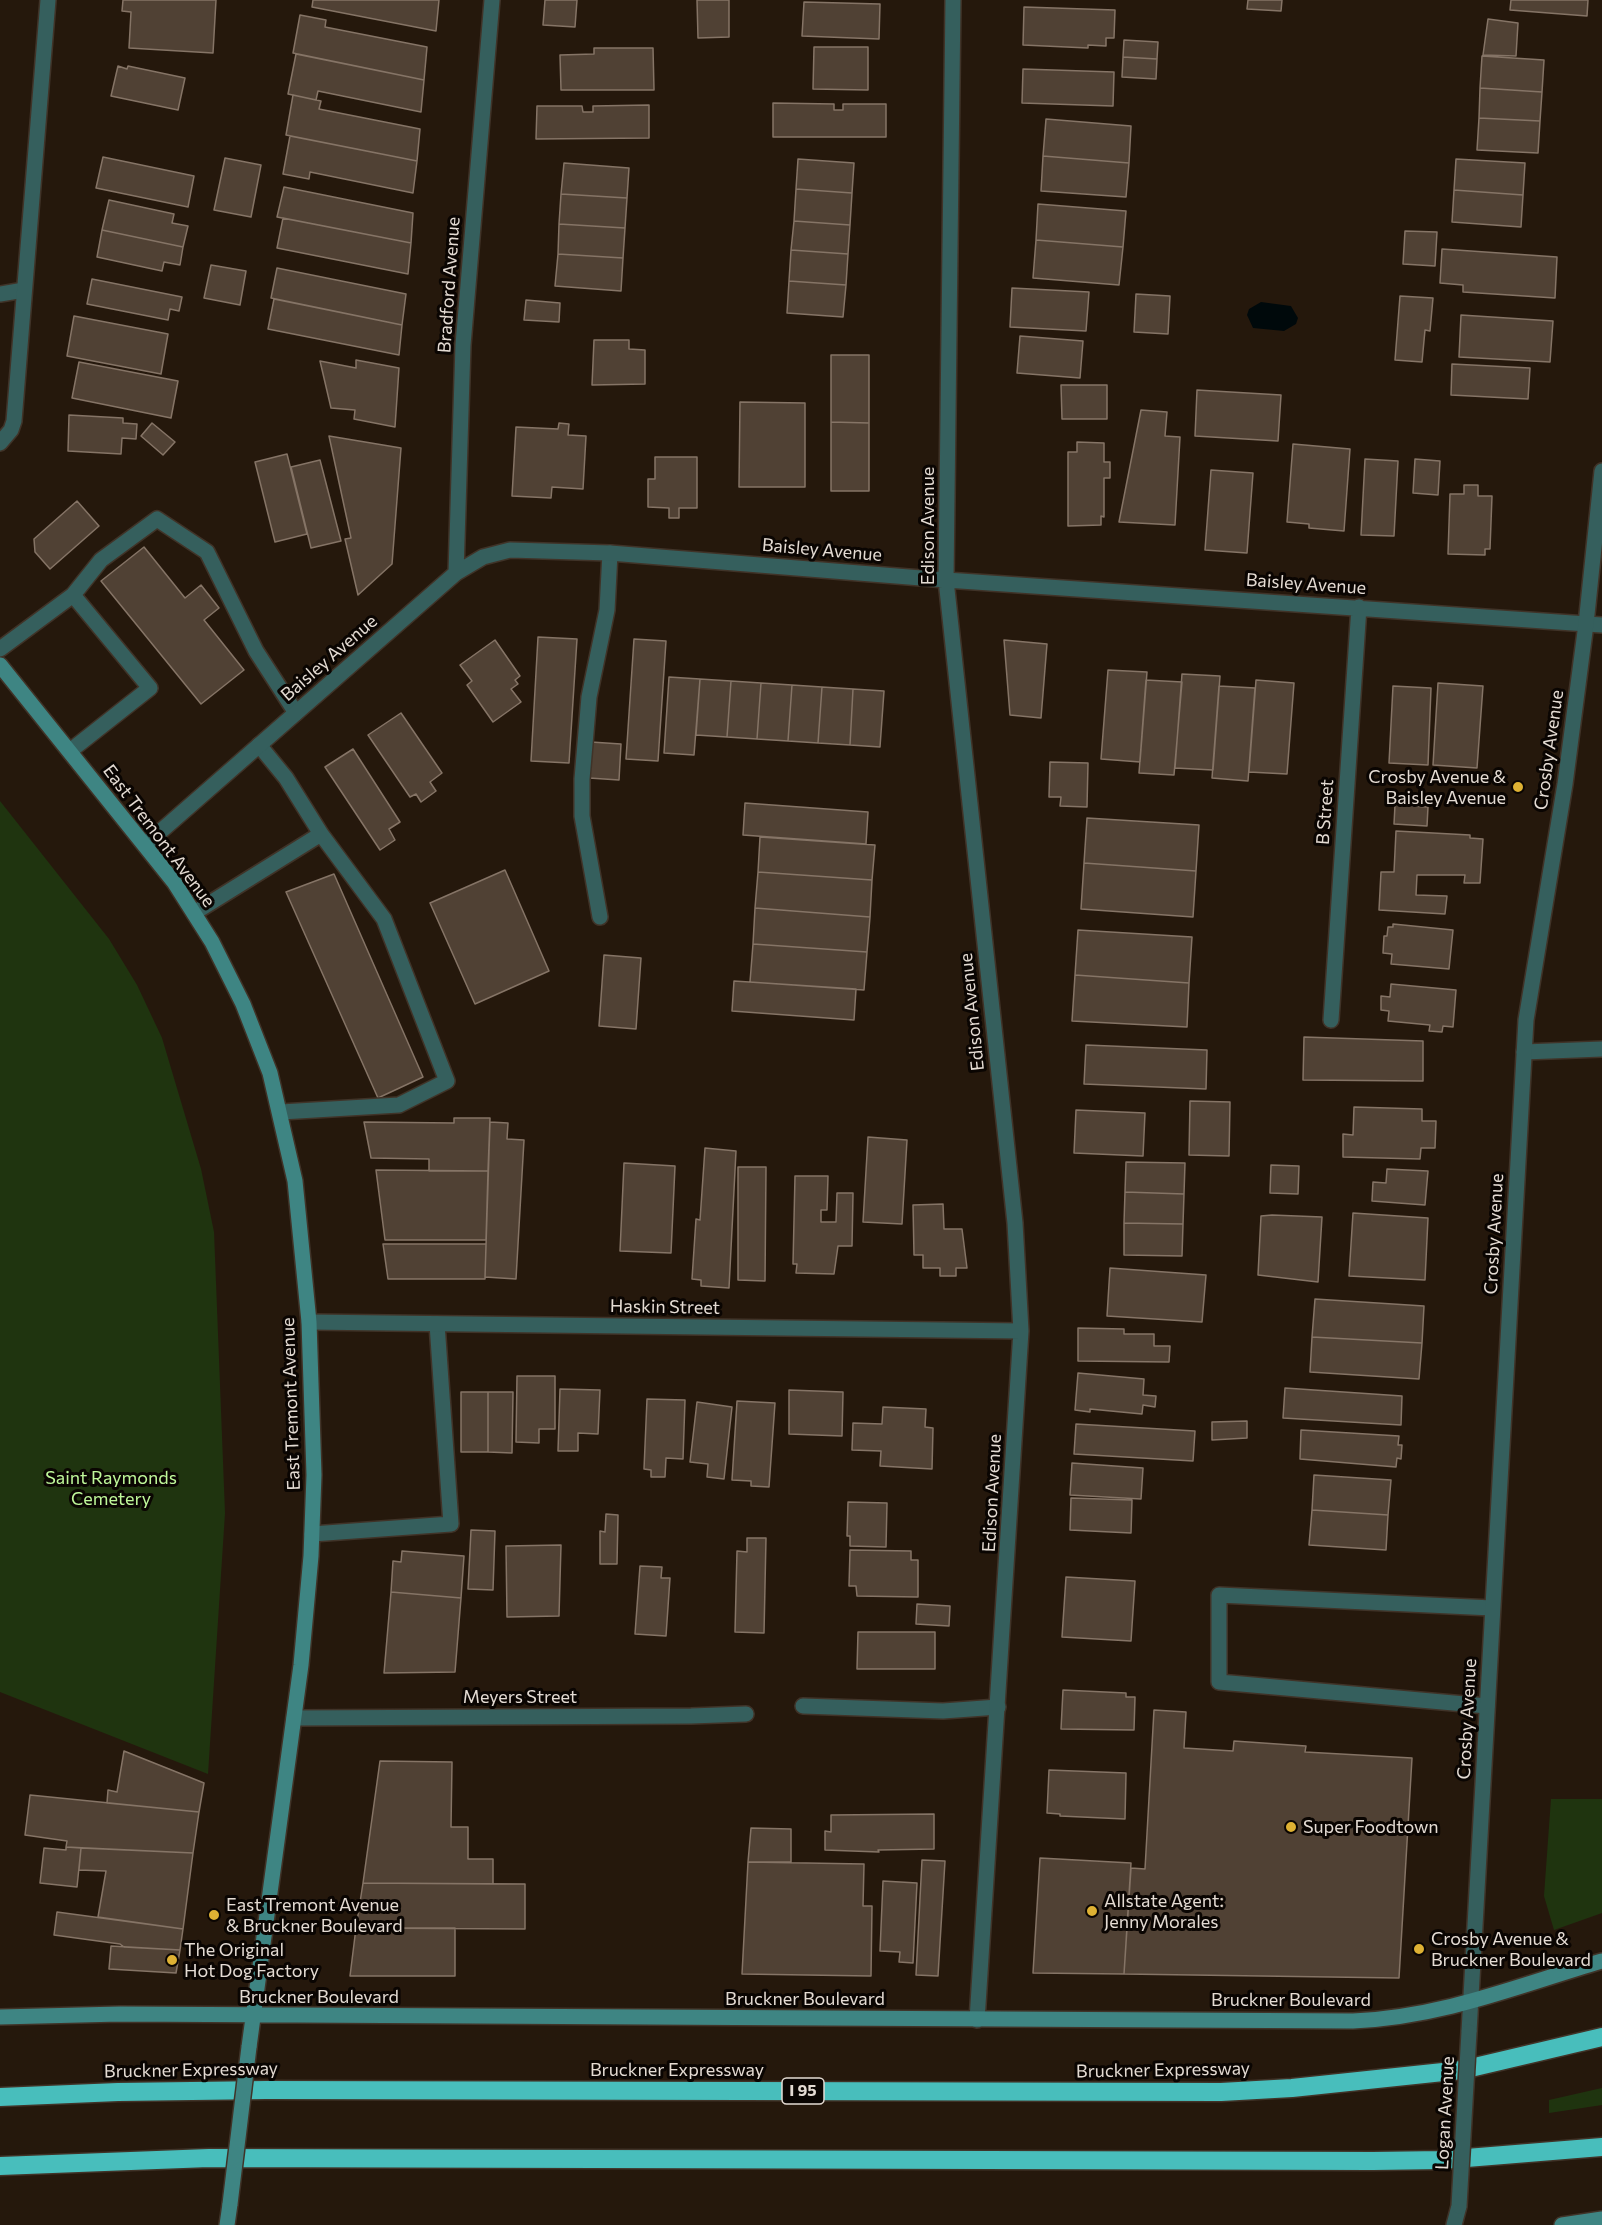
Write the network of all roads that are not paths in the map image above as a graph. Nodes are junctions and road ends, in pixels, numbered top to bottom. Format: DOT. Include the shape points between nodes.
graph roads {
  1 [pos="48,0"];
  2 [pos="492,0"];
  3 [pos="953,0"];
  4 [pos="24,290"];
  5 [pos="0,294"];
  6 [pos="0,443"];
  7 [pos="1602,471"];
  8 [pos="610,553"];
  9 [pos="456,573"];
  10 [pos="946,580"];
  11 [pos="73,595"];
  12 [pos="1359,607"];
  13 [pos="1586,624"];
  14 [pos="1602,625"];
  15 [pos="0,649"];
  16 [pos="0,665"];
  17 [pos="296,713"];
  18 [pos="259,745"];
  19 [pos="70,751"];
  20 [pos="321,834"];
  21 [pos="145,845"];
  22 [pos="194,912"];
  23 [pos="600,917"];
  24 [pos="1331,1020"];
  25 [pos="1602,1049"];
  26 [pos="1524,1052"];
  27 [pos="281,1112"];
  28 [pos="309,1322"];
  29 [pos="437,1324"];
  30 [pos="1021,1331"];
  31 [pos="312,1534"];
  32 [pos="1492,1608"];
  33 [pos="803,1706"];
  34 [pos="1487,1706"];
  35 [pos="998,1707"];
  36 [pos="746,1714"];
  37 [pos="294,1718"];
  38 [pos="1602,1961"];
  39 [pos="1470,2002"];
  40 [pos="253,2016"];
  41 [pos="0,2017"];
  42 [pos="977,2020"];
  43 [pos="1602,2037"];
  44 [pos="0,2097"];
  45 [pos="1602,2147"];
  46 [pos="0,2166"];
  47 [pos="1602,2219"];
  48 [pos="227,2225"];
  49 [pos="1454,2225"];
  50 [pos="1563,2225"];
  1 -- 4 [label="street"];
  2 -- 9 [label="street, Bradford Avenue" via="463,345"];
  3 -- 10 [label="street, Edison Avenue"];
  4 -- 5 [label="street"];
  4 -- 6 [label="street" via="14,421"];
  7 -- 13 [label="street, Crosby Avenue"];
  8 -- 9 [label="street, Baisley Avenue" via="510,550 483,557"];
  8 -- 10 [label="street, Baisley Avenue"];
  8 -- 23 [label="street" via="607,610 590,697 582,779 582,816"];
  9 -- 17 [label="street, Baisley Avenue"];
  10 -- 12 [label="street, Baisley Avenue"];
  10 -- 30 [label="street, Edison Avenue" via="1015,1223"];
  11 -- 15 [label="street"];
  11 -- 17 [label="street" via="101,560 156,519 207,552 256,651"];
  11 -- 19 [label="street" via="150,688"];
  12 -- 13 [label="street, Baisley Avenue"];
  12 -- 24 [label="street, B Street"];
  13 -- 14 [label="street, Baisley Avenue"];
  13 -- 26 [label="street, Crosby Avenue"];
  16 -- 19 [label="main road, East Tremont Avenue"];
  17 -- 18 [label="street, Baisley Avenue"];
  18 -- 20 [label="street" via="286,778"];
  18 -- 21 [label="street, Baisley Avenue"];
  19 -- 21 [label="main road, East Tremont Avenue"];
  20 -- 22 [label="street"];
  20 -- 27 [label="street" via="384,919 447,1082 399,1105"];
  21 -- 22 [label="main road, East Tremont Avenue"];
  22 -- 27 [label="main road, East Tremont Avenue" via="243,1004"];
  25 -- 26 [label="street"];
  26 -- 32 [label="street, Crosby Avenue"];
  27 -- 28 [label="main road, East Tremont Avenue" via="295,1181"];
  28 -- 29 [label="street, Haskin Street"];
  28 -- 31 [label="main road, East Tremont Avenue"];
  29 -- 30 [label="street, Haskin Street"];
  29 -- 31 [label="street" via="451,1524"];
  30 -- 35 [label="street, Edison Avenue"];
  31 -- 37 [label="main road, East Tremont Avenue"];
  32 -- 34 [label="street, Crosby Avenue"];
  32 -- 34 [label="street" via="1220,1595 1219,1682"];
  33 -- 35 [label="street" via="943,1711"];
  34 -- 39 [label="street, Crosby Avenue"];
  35 -- 42 [label="street, Edison Avenue"];
  36 -- 37 [label="street, Meyers Street"];
  37 -- 40 [label="main road, East Tremont Avenue"];
  38 -- 39 [label="main road, Bruckner Boulevard"];
  39 -- 42 [label="main road, Bruckner Boulevard" via="1414,2016 1353,2021"];
  39 -- 49 [label="street, Logan Avenue, bridge" via="1459,2206"];
  40 -- 41 [label="main road, Bruckner Boulevard"];
  40 -- 42 [label="main road, Bruckner Boulevard"];
  40 -- 48 [label="main road, East Tremont Avenue, bridge"];
  43 -- 44 [label="highway, Bruckner Expressway / I 95" via="1462,2070 1221,2092 255,2090"];
  45 -- 46 [label="highway" via="1465,2159 1362,2162 209,2158"];
  47 -- 50 [label="main road"];
}
